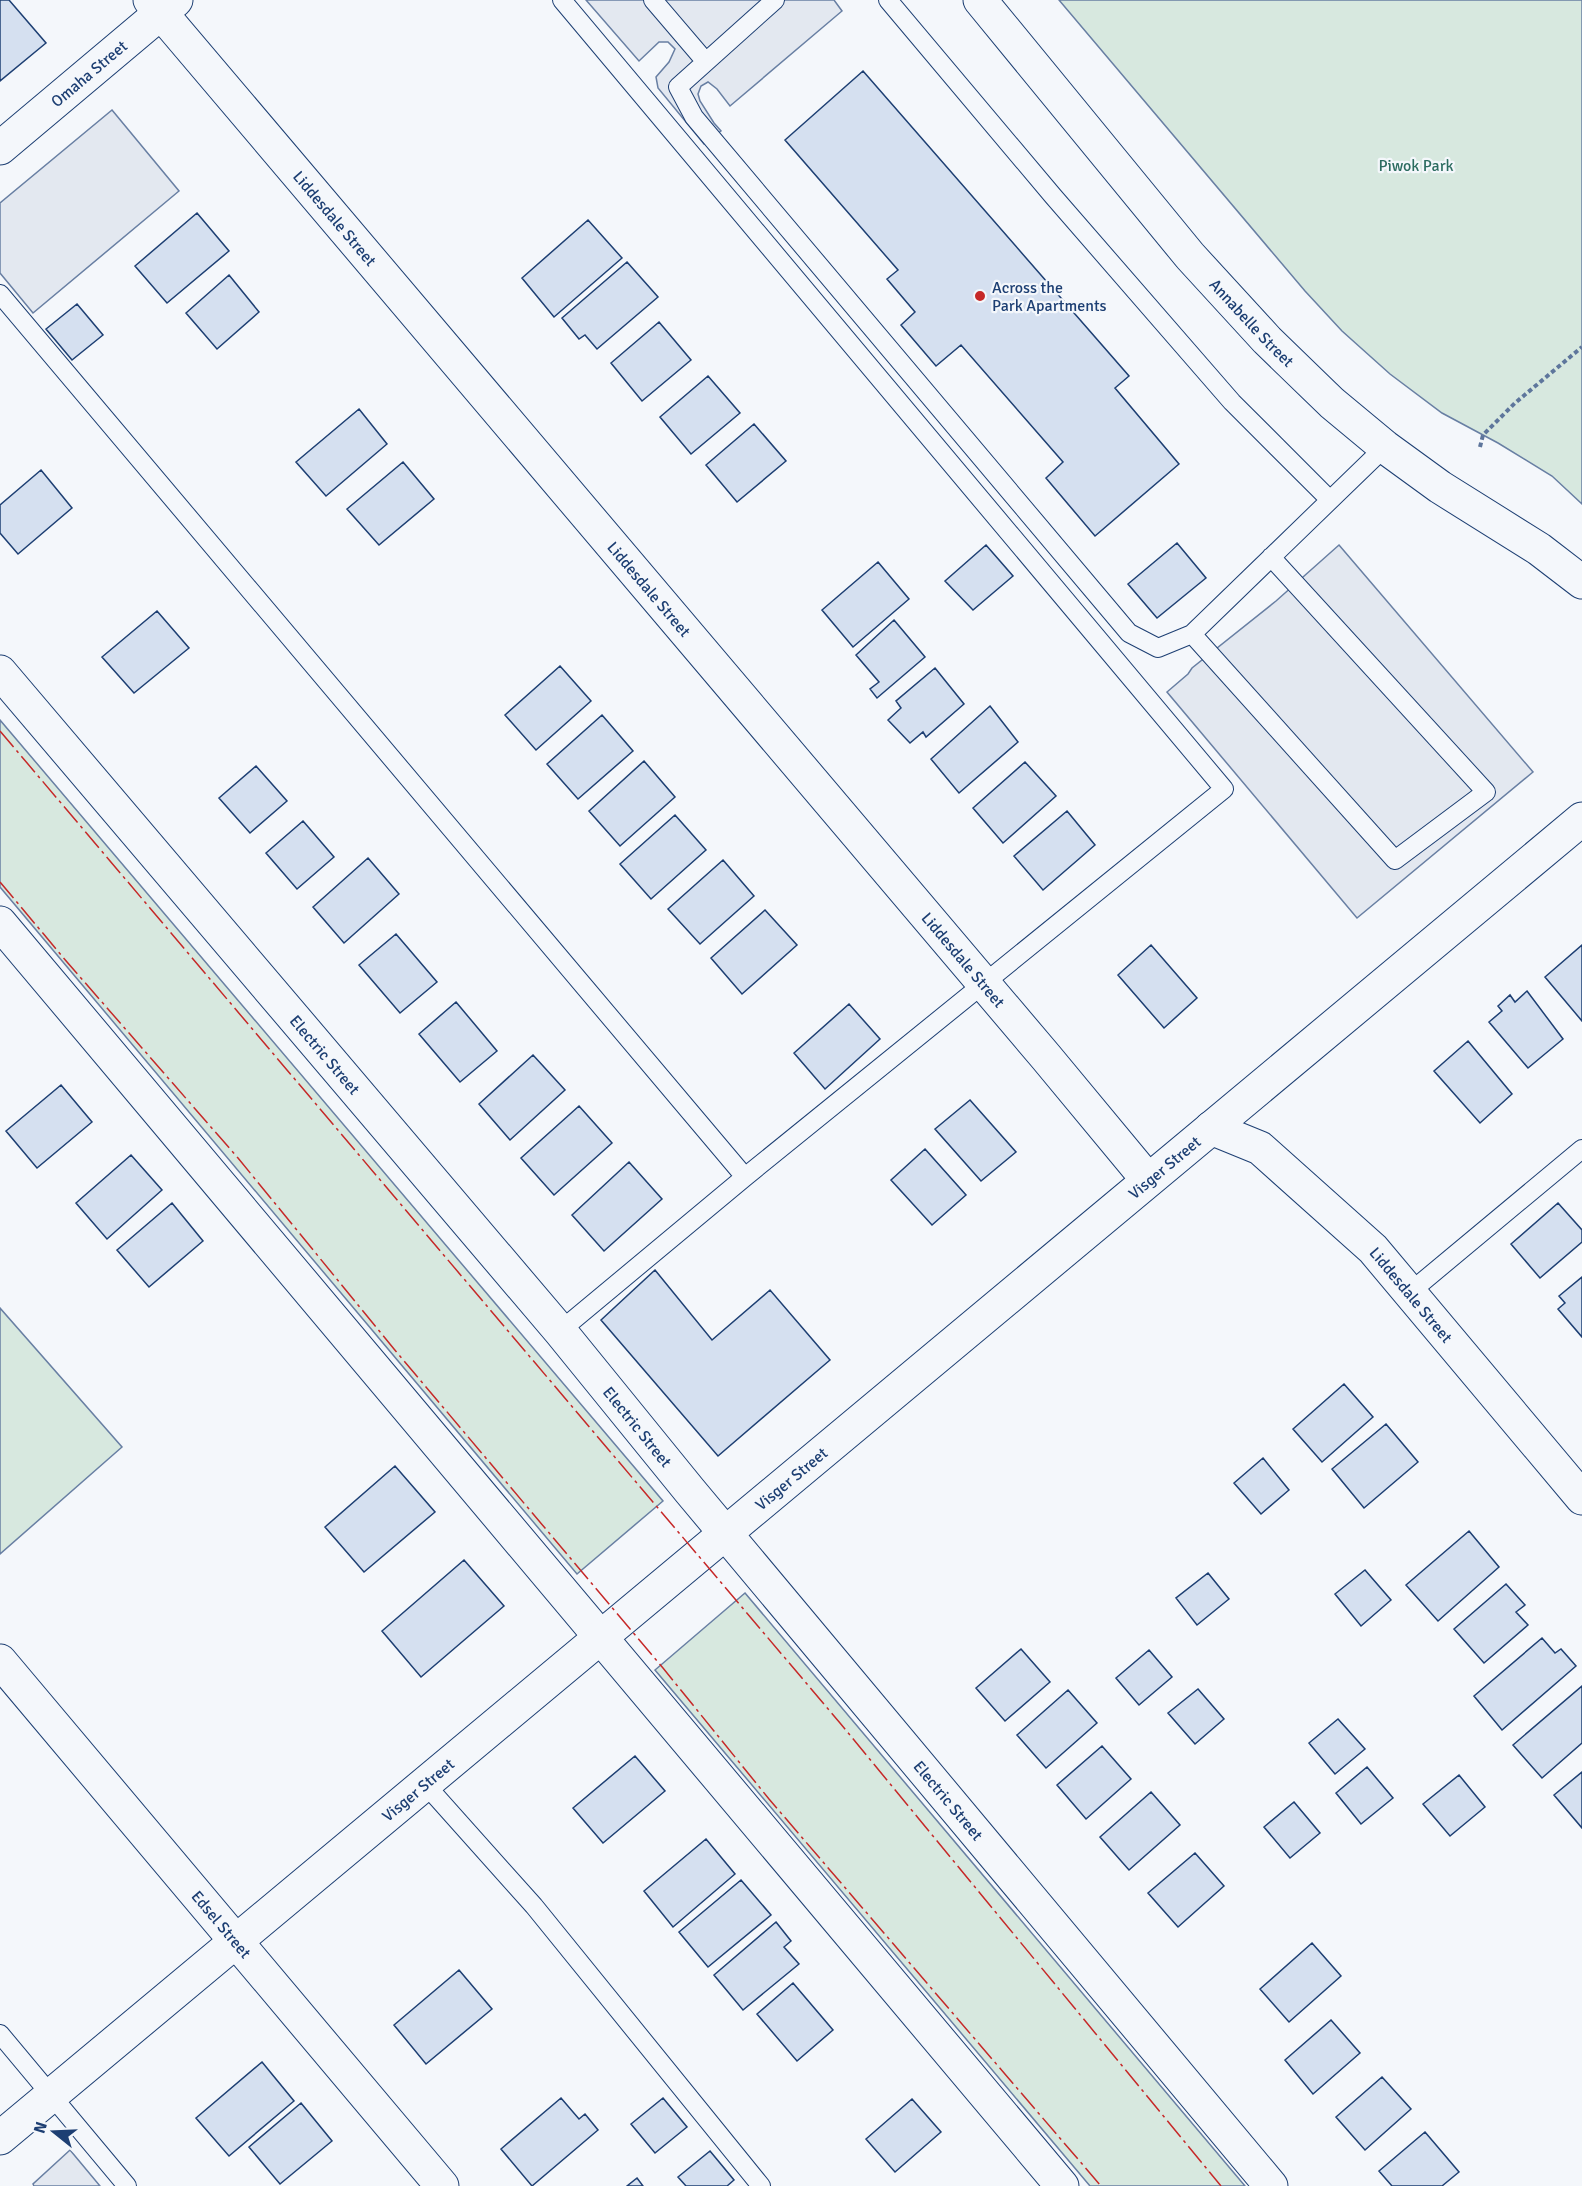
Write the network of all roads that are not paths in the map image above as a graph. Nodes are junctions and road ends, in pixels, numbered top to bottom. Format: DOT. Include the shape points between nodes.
graph roads {
  1 [pos="562,0"];
  2 [pos="653,0"];
  3 [pos="775,0"];
  4 [pos="888,0"];
  5 [pos="980,0"];
  6 [pos="162,4"];
  7 [pos="706,62"];
  8 [pos="0,148"];
  9 [pos="0,294"];
  10 [pos="1385,447"];
  11 [pos="1330,500"];
  12 [pos="1271,556"];
  13 [pos="1582,582"];
  14 [pos="1192,634"];
  15 [pos="0,672"];
  16 [pos="1582,819"];
  17 [pos="0,923"];
  18 [pos="984,985"];
  19 [pos="1211,1128"];
  20 [pos="1582,1149"];
  21 [pos="745,1177"];
  22 [pos="1148,1180"];
  23 [pos="1409,1293"];
  24 [pos="560,1331"];
  25 [pos="1582,1498"];
  26 [pos="726,1534"];
  27 [pos="602,1638"];
  28 [pos="0,1661"];
  29 [pos="425,1784"];
  30 [pos="236,1941"];
  31 [pos="0,2034"];
  32 [pos="51,2095"];
  33 [pos="0,2138"];
  34 [pos="127,2186"];
  35 [pos="442,2186"];
  36 [pos="761,2186"];
  37 [pos="1062,2186"];
  38 [pos="1271,2186"];
  1 -- 18 [label="lane" via="1224,789"];
  2 -- 7 [label="lane"];
  3 -- 7 [label="lane"];
  4 -- 11 [label="lane" via="1232,402"];
  5 -- 10 [label="street, Annabelle Street" via="1190,256 1267,340 1332,403"];
  6 -- 8 [label="street, Omaha Street"];
  6 -- 18 [label="street, Liddesdale Street"];
  7 -- 14 [label="lane" via="678,87 694,117 1129,633 1158,648"];
  9 -- 21 [label="lane"];
  10 -- 11 [label="lane"];
  10 -- 13 [label="street, Annabelle Street"];
  11 -- 12 [label="lane"];
  12 -- 14 [label="lane"];
  12 -- 14 [label="lane" via="1486,792 1395,860"];
  15 -- 24 [label="street, Electric Street"];
  16 -- 19 [label="street, Visger Street"];
  17 -- 27 [label="street"];
  18 -- 21 [label="lane"];
  18 -- 22 [label="street, Liddesdale Street"];
  19 -- 22 [label="street, Visger Street"];
  19 -- 23 [label="street, Liddesdale Street" via="1260,1148 1373,1249"];
  20 -- 23 [label="lane"];
  21 -- 24 [label="lane"];
  22 -- 26 [label="street, Visger Street"];
  23 -- 25 [label="street, Liddesdale Street"];
  24 -- 26 [label="street, Electric Street"];
  26 -- 27 [label="street, Visger Street"];
  26 -- 38 [label="street, Electric Street"];
  27 -- 29 [label="street, Visger Street"];
  27 -- 37 [label="street"];
  28 -- 30 [label="street, Edsel Street"];
  29 -- 30 [label="street, Visger Street"];
  29 -- 36 [label="lane" via="534,1906"];
  30 -- 32 [label="street, Visger Street"];
  30 -- 35 [label="street, Edsel Street"];
  31 -- 32 [label="lane"];
  32 -- 33 [label="street, Visger Street"];
  32 -- 34 [label="lane"];
}
